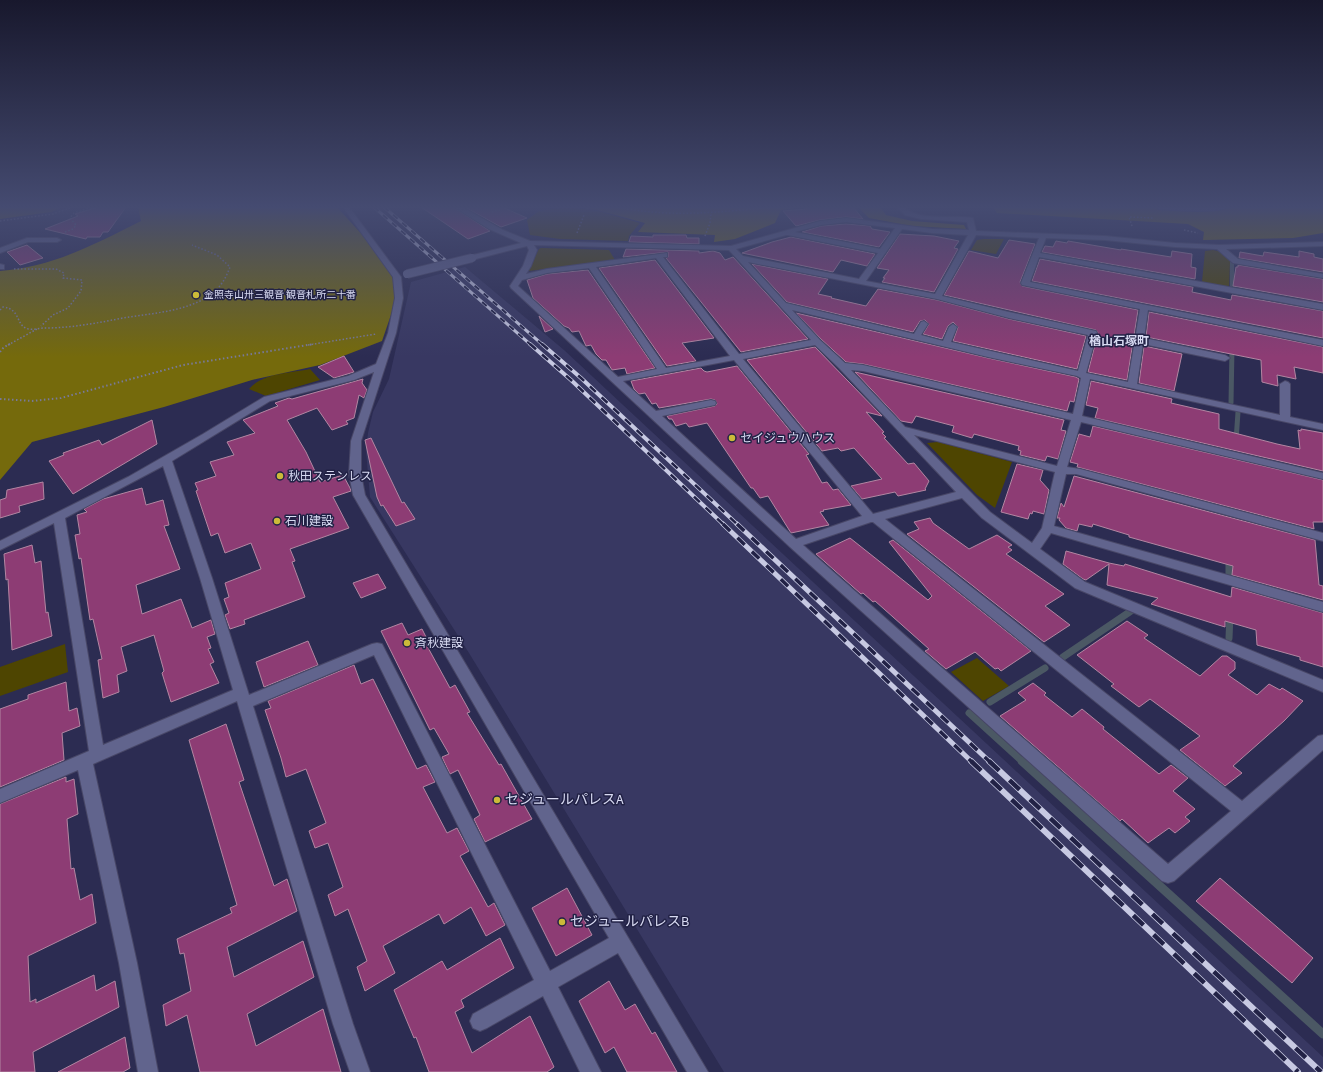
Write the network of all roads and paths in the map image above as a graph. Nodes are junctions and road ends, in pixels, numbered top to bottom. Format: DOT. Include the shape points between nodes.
graph roads {
  1 [pos="221,257"];
  2 [pos="382,257"];
  3 [pos="476,257"];
  4 [pos="530,257"];
  5 [pos="650,257"];
  6 [pos="659,257"];
  7 [pos="879,257"];
  8 [pos="959,257"];
  9 [pos="1035,257"];
  10 [pos="1052,257"];
  11 [pos="1231,257"];
  12 [pos="739,258"];
  13 [pos="591,265"];
  14 [pos="3,267"];
  15 [pos="1323,276"];
  16 [pos="397,277"];
  17 [pos="519,278"];
  18 [pos="862,281"];
  19 [pos="937,297"];
  20 [pos="783,305"];
  21 [pos="1323,307"];
  22 [pos="1144,308"];
  23 [pos="0,310"];
  24 [pos="924,324"];
  25 [pos="41,326"];
  26 [pos="953,327"];
  27 [pos="392,333"];
  28 [pos="916,337"];
  29 [pos="1139,340"];
  30 [pos="817,342"];
  31 [pos="1323,343"];
  32 [pos="946,344"];
  33 [pos="0,352"];
  34 [pos="738,358"];
  35 [pos="1225,358"];
  36 [pos="380,366"];
  37 [pos="842,366"];
  38 [pos="663,372"];
  39 [pos="1084,375"];
  40 [pos="616,380"];
  41 [pos="1286,384"];
  42 [pos="1132,386"];
  43 [pos="0,399"];
  44 [pos="711,403"];
  45 [pos="654,415"];
  46 [pos="1076,417"];
  47 [pos="1285,419"];
  48 [pos="1323,427"];
  49 [pos="902,428"];
  50 [pos="166,459"];
  51 [pos="1061,470"];
  52 [pos="1323,476"];
  53 [pos="964,494"];
  54 [pos="59,516"];
  55 [pos="873,518"];
  56 [pos="1048,528"];
  57 [pos="1323,537"];
  58 [pos="794,544"];
  59 [pos="0,546"];
  60 [pos="1033,550"];
  61 [pos="1323,606"];
  62 [pos="1323,686"];
  63 [pos="242,698"];
  64 [pos="1323,741"];
  65 [pos="91,757"];
  66 [pos="0,796"];
  67 [pos="1242,810"];
  68 [pos="621,941"];
  69 [pos="546,983"];
  70 [pos="480,1021"];
  71 [pos="148,1072"];
  72 [pos="360,1072"];
  73 [pos="591,1072"];
  74 [pos="698,1072"];
  1 -- 25 [label="path" via="230,267 219,287 209,296 182,308 89,325 59,328"];
  2 -- 16 [label="street"];
  3 -- 16 [label="street, bridge"];
  4 -- 17 [label="street"];
  5 -- 13 [label="street"];
  6 -- 34 [label="street"];
  7 -- 18 [label="street"];
  8 -- 19 [label="street"];
  9 -- 22 [label="street" via="1025,283"];
  10 -- 21 [label="street"];
  11 -- 15 [label="street" via="1236,261"];
  12 -- 18 [label="street"];
  12 -- 20 [label="street"];
  13 -- 17 [label="street"];
  13 -- 38 [label="street"];
  14 -- 25 [label="path" via="24,270 56,269 64,272 63,278 82,280 81,291 68,308"];
  16 -- 27 [label="street" via="400,298"];
  17 -- 40 [label="street" via="514,286"];
  18 -- 19 [label="street"];
  19 -- 39 [label="street" via="1093,333"];
  20 -- 28 [label="street"];
  20 -- 30 [label="street"];
  22 -- 29 [label="street"];
  22 -- 31 [label="street"];
  23 -- 25 [label="path" via="3,307 9,308 15,312 21,325 29,329"];
  24 -- 28 [label="street"];
  25 -- 33 [label="path" via="4,347"];
  26 -- 32 [label="street"];
  27 -- 36 [label="street"];
  27 -- 43 [label="path" via="183,366 61,398 32,401"];
  28 -- 32 [label="street"];
  29 -- 35 [label="street"];
  29 -- 42 [label="street"];
  30 -- 34 [label="street"];
  30 -- 37 [label="street"];
  32 -- 39 [label="street"];
  34 -- 38 [label="street"];
  34 -- 55 [label="street"];
  36 -- 50 [label="street" via="351,378 267,399"];
  36 -- 68 [label="street" via="356,441 355,474 359,495"];
  37 -- 46 [label="street" via="863,368"];
  37 -- 49 [label="street"];
  38 -- 40 [label="street"];
  39 -- 42 [label="street"];
  39 -- 46 [label="street"];
  40 -- 45 [label="street"];
  41 -- 47 [label="street"];
  42 -- 47 [label="street"];
  44 -- 45 [label="street"];
  45 -- 58 [label="street"];
  46 -- 51 [label="street"];
  46 -- 52 [label="street"];
  47 -- 48 [label="street"];
  49 -- 51 [label="street"];
  49 -- 53 [label="street"];
  50 -- 54 [label="street"];
  50 -- 63 [label="street" via="206,578"];
  51 -- 56 [label="street"];
  51 -- 57 [label="street" via="1076,471"];
  53 -- 55 [label="street"];
  53 -- 60 [label="street" via="986,515"];
  54 -- 59 [label="street"];
  54 -- 65 [label="street"];
  55 -- 58 [label="street"];
  55 -- 67 [label="street"];
  56 -- 60 [label="street"];
  56 -- 61 [label="street"];
  58 -- 67 [label="street" via="1168,875"];
  60 -- 62 [label="street" via="1080,585"];
  63 -- 65 [label="street"];
  63 -- 69 [label="street" via="377,648"];
  63 -- 72 [label="street" via="338,1009"];
  64 -- 67 [label="street"];
  65 -- 66 [label="street"];
  65 -- 71 [label="street"];
  68 -- 69 [label="street"];
  68 -- 74 [label="street"];
  69 -- 70 [label="street"];
  69 -- 73 [label="street"];
}
